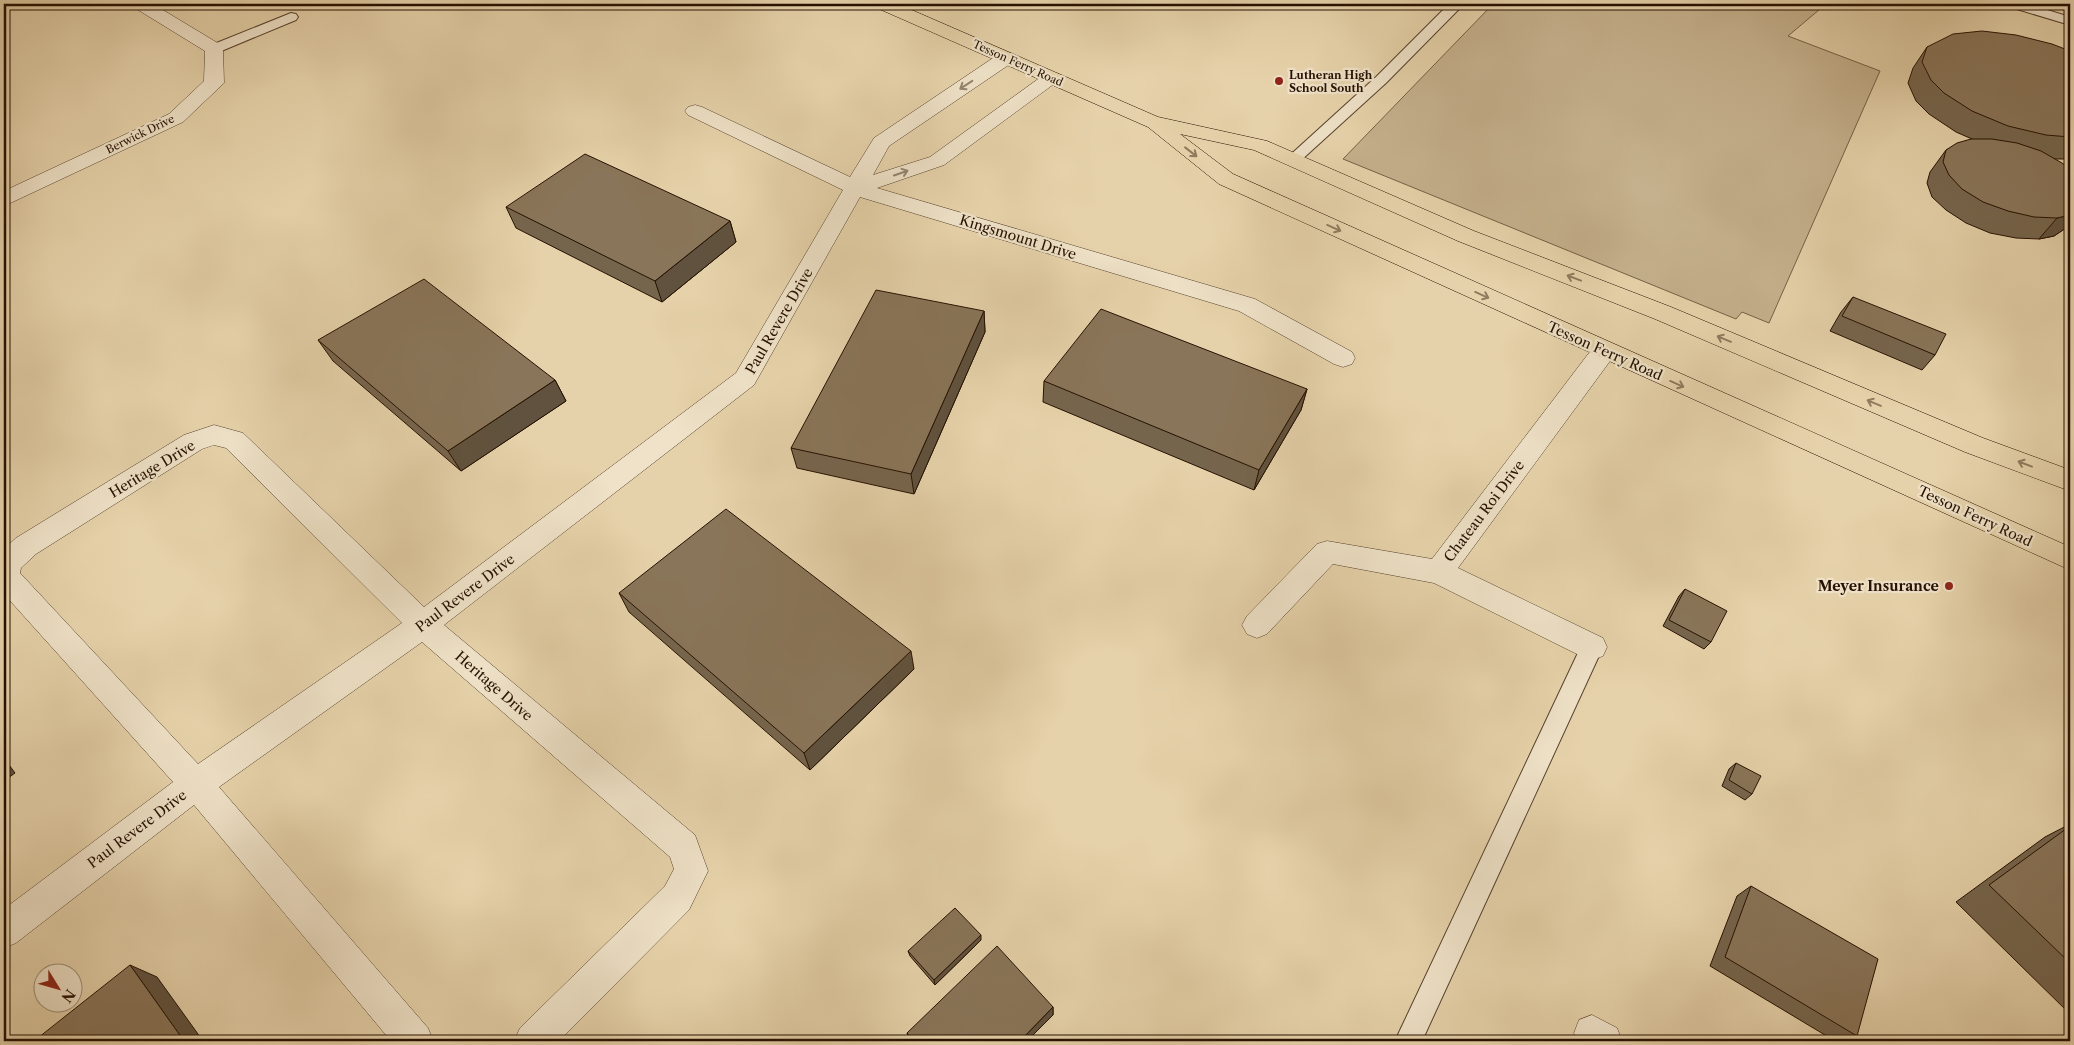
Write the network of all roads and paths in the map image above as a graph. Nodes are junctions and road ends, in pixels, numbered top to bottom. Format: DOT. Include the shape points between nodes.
graph roads {
  1 [pos="141,4"];
  2 [pos="883,4"];
  3 [pos="1452,4"];
  4 [pos="2015,4"];
  5 [pos="291,18"];
  6 [pos="2070,21"];
  7 [pos="214,49"];
  8 [pos="1006,58"];
  9 [pos="1052,78"];
  10 [pos="695,111"];
  11 [pos="1152,122"];
  12 [pos="1293,160"];
  13 [pos="855,188"];
  14 [pos="4,199"];
  15 [pos="1604,351"];
  16 [pos="1343,358"];
  17 [pos="2070,481"];
  18 [pos="2070,560"];
  19 [pos="1439,572"];
  20 [pos="1257,624"];
  21 [pos="423,625"];
  22 [pos="1592,647"];
  23 [pos="196,784"];
  24 [pos="4,931"];
  25 [pos="416,1041"];
  26 [pos="533,1041"];
  27 [pos="1408,1041"];
  1 -- 7 [label="street"];
  2 -- 8 [label="main road, Tesson Ferry Road"];
  3 -- 12 [label="lane" via="1452,9 1381,80"];
  4 -- 6 [label="lane"];
  5 -- 7 [label="lane"];
  7 -- 14 [label="street, Berwick Drive" via="214,83 176,118"];
  8 -- 9 [label="main road, Tesson Ferry Road"];
  8 -- 13 [label="street, Paul Revere Drive, one-way" via="881,142"];
  9 -- 11 [label="main road, Tesson Ferry Road"];
  13 -- 9 [label="street, one-way" via="937,161"];
  10 -- 13 [label="street, Kingsmount Drive"];
  11 -- 12 [label="main road, Tesson Ferry Road" via="1260,145"];
  11 -- 15 [label="main road, Tesson Ferry Road, one-way" via="1226,179"];
  17 -- 12 [label="main road, Tesson Ferry Road, one-way" via="1974,445 1663,313 1466,236"];
  13 -- 16 [label="street, Kingsmount Drive" via="1247,305"];
  13 -- 21 [label="street, Paul Revere Drive" via="745,379"];
  15 -- 18 [label="main road, Tesson Ferry Road, one-way"];
  15 -- 19 [label="street, Chateau Roi Drive"];
  19 -- 20 [label="street, Chateau Roi Drive" via="1327,552"];
  19 -- 22 [label="street"];
  21 -- 23 [label="street, Paul Revere Drive"];
  21 -- 23 [label="street, Heritage Drive" via="234,440 214,435 193,442 26,546 6,563 6,577"];
  21 -- 26 [label="street, Heritage Drive" via="683,847 691,871 677,898"];
  22 -- 27 [label="lane"];
  23 -- 24 [label="street, Paul Revere Drive"];
  23 -- 25 [label="street, Heritage Drive"];
}
